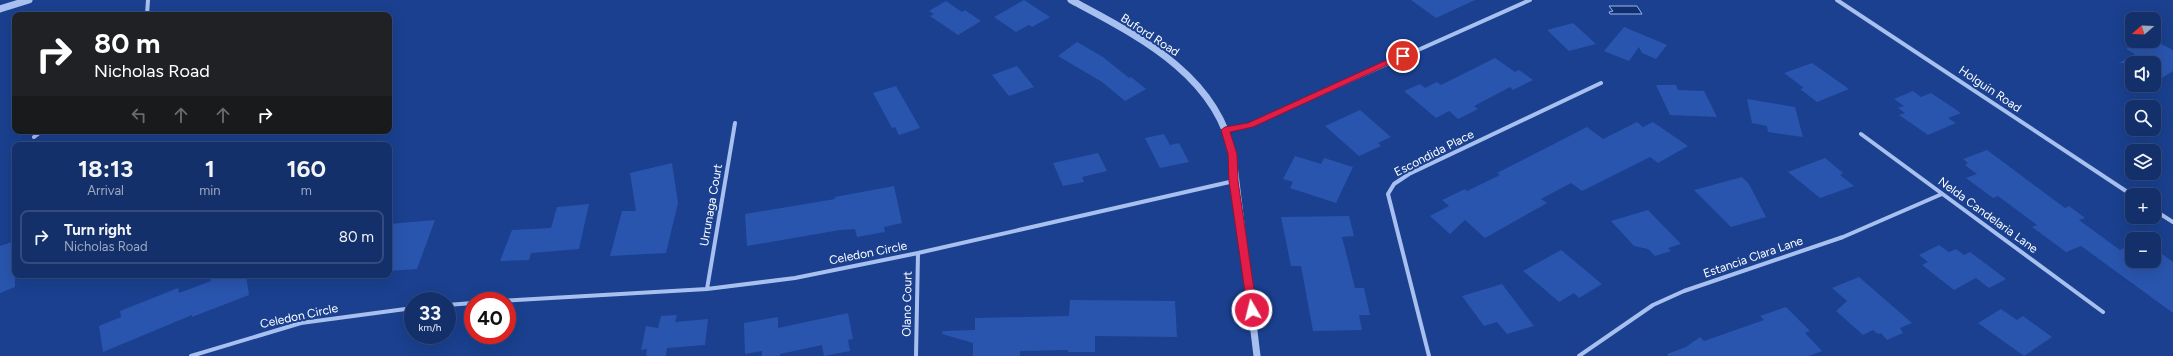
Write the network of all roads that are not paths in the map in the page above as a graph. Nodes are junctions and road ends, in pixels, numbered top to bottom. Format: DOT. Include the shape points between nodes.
graph roads {
  1 [pos="29,0"];
  2 [pos="148,0"];
  3 [pos="1071,0"];
  4 [pos="1530,0"];
  5 [pos="1837,0"];
  6 [pos="0,9"];
  7 [pos="147,12"];
  8 [pos="1601,83"];
  9 [pos="735,123"];
  10 [pos="1225,130"];
  11 [pos="38,134"];
  12 [pos="1861,134"];
  13 [pos="34,137"];
  14 [pos="1234,181"];
  15 [pos="2125,190"];
  16 [pos="1942,194"];
  17 [pos="2161,214"];
  18 [pos="2173,222"];
  19 [pos="918,253"];
  20 [pos="707,289"];
  21 [pos="516,300"];
  22 [pos="404,309"];
  23 [pos="2103,312"];
  24 [pos="191,356"];
  25 [pos="916,356"];
  26 [pos="1257,356"];
  27 [pos="1428,356"];
  28 [pos="1579,356"];
  1 -- 6 [label="street"];
  2 -- 7 [label="street"];
  3 -- 10 [label="street, Buford Road" via="1129,32 1168,58 1202,90"];
  4 -- 10 [label="street" via="1250,125"];
  5 -- 15 [label="street, Holguin Road"];
  8 -- 27 [label="street, Escondida Place" via="1409,174 1394,184 1388,194 1390,206"];
  9 -- 20 [label="street, Urrunaga Court"];
  10 -- 14 [label="street, Buford Road" via="1232,154"];
  11 -- 13 [label="street"];
  12 -- 16 [label="street, Nelda Candelaria Lane"];
  14 -- 19 [label="street, Celedon Circle"];
  14 -- 26 [label="street, Buford Road"];
  16 -- 23 [label="street, Nelda Candelaria Lane"];
  16 -- 28 [label="street, Estancia Clara Lane" via="1843,238 1684,291 1653,305"];
  17 -- 18 [label="street"];
  19 -- 20 [label="street, Celedon Circle" via="795,278"];
  19 -- 25 [label="street, Olano Court"];
  20 -- 21 [label="street, Celedon Circle"];
  22 -- 24 [label="street, Celedon Circle" via="301,323"];
}
